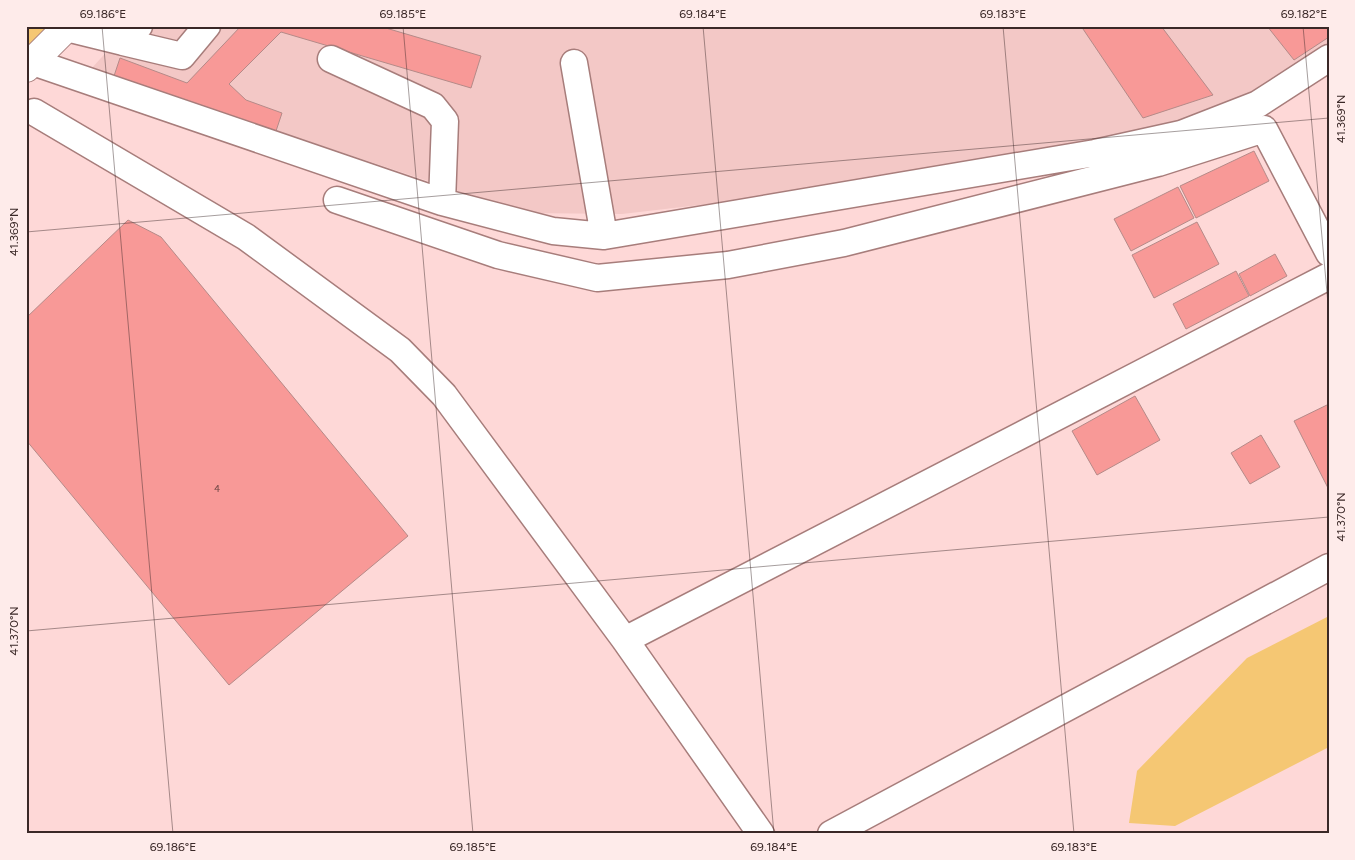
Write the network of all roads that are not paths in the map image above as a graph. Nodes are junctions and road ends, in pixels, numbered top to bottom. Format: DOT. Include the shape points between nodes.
graph roads {
  1 [pos="207,26"];
  2 [pos="67,27"];
  3 [pos="131,34"];
  4 [pos="1329,58"];
  5 [pos="331,59"];
  6 [pos="574,63"];
  7 [pos="30,65"];
  8 [pos="34,112"];
  9 [pos="337,200"];
  10 [pos="442,202"];
  11 [pos="604,236"];
  12 [pos="1329,253"];
  13 [pos="1329,276"];
  14 [pos="1329,567"];
  15 [pos="625,640"];
  16 [pos="761,834"];
  17 [pos="831,834"];
  1 -- 3 [label="street" via="182,56"];
  2 -- 3 [label="street"];
  2 -- 7 [label="highway"];
  4 -- 11 [label="street" via="1258,104 1181,134 1095,153"];
  5 -- 10 [label="street" via="433,106 445,121"];
  6 -- 11 [label="street"];
  7 -- 10 [label="street"];
  8 -- 15 [label="street" via="246,237 400,350 444,395"];
  9 -- 12 [label="street" via="498,255 597,278 728,265 844,243 1158,162 1264,129"];
  10 -- 11 [label="street" via="553,231"];
  13 -- 15 [label="street"];
  14 -- 17 [label="street"];
  15 -- 16 [label="street"];
}
